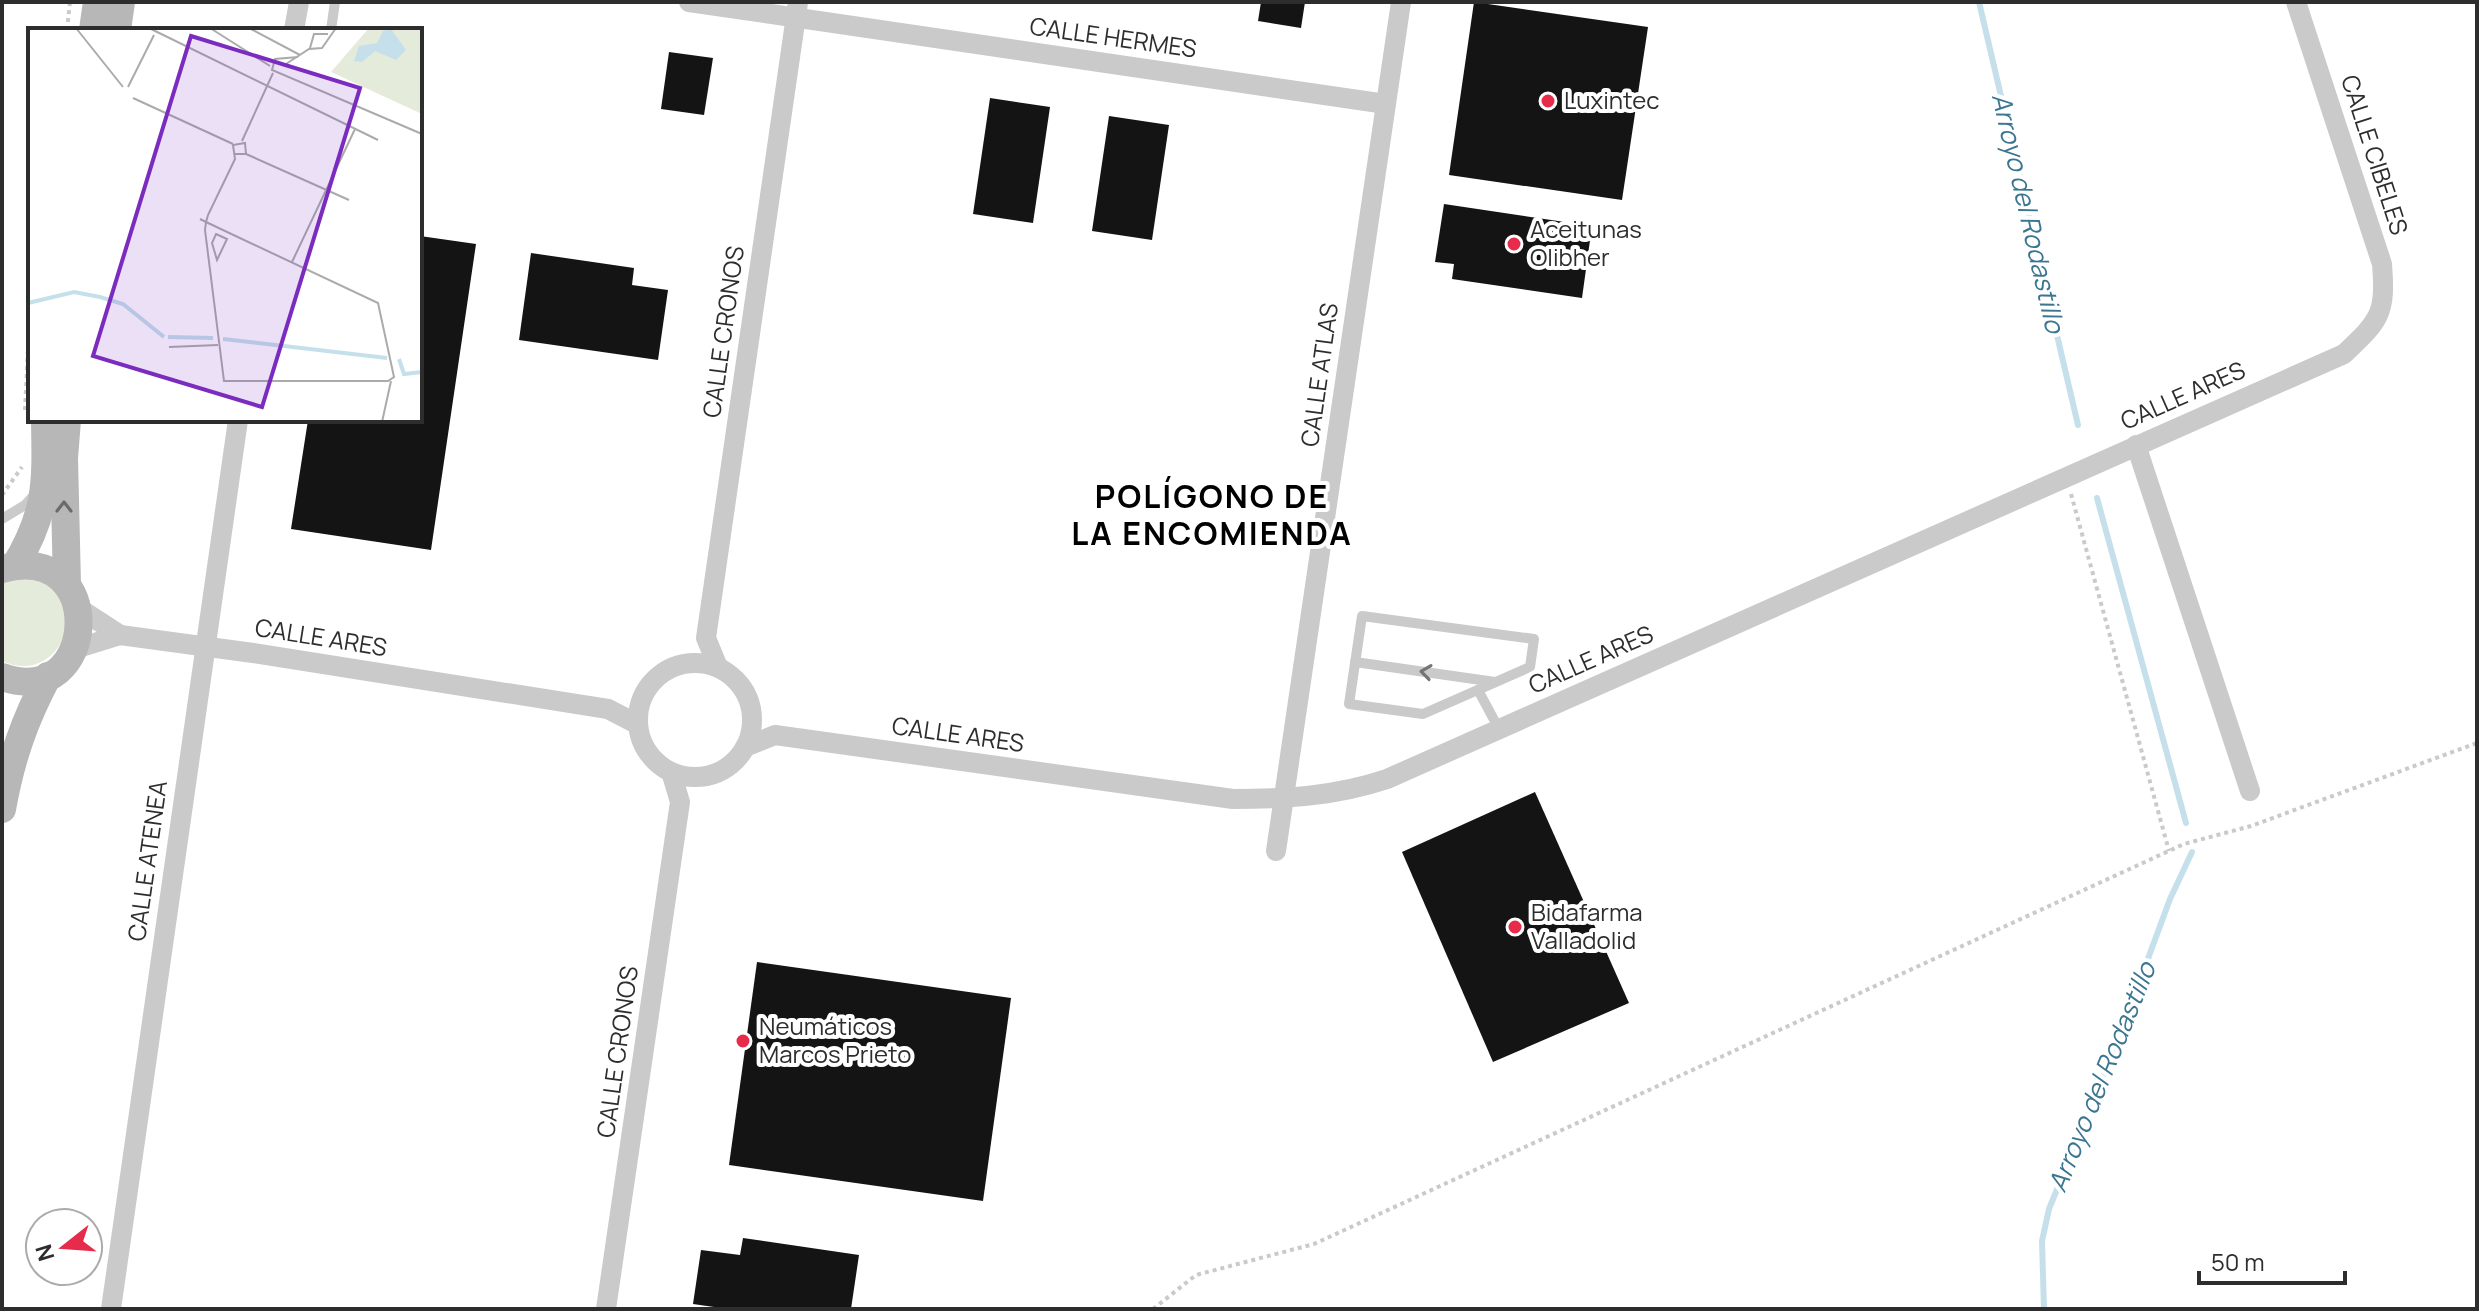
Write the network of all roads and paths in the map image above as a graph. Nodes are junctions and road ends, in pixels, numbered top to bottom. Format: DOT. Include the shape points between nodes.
graph roads {
  1 [pos="70,2"];
  2 [pos="97,2"];
  3 [pos="121,2"];
  4 [pos="299,2"];
  5 [pos="335,2"];
  6 [pos="689,2"];
  7 [pos="1401,2"];
  8 [pos="2296,2"];
  9 [pos="797,10"];
  10 [pos="67,28"];
  11 [pos="93,28"];
  12 [pos="117,28"];
  13 [pos="294,28"];
  14 [pos="331,28"];
  15 [pos="1386,104"];
  16 [pos="2374,326"];
  17 [pos="34,422"];
  18 [pos="67,422"];
  19 [pos="238,422"];
  20 [pos="2136,445"];
  21 [pos="33,475"];
  22 [pos="2067,476"];
  23 [pos="2,495"];
  24 [pos="2,519"];
  25 [pos="8,568"];
  26 [pos="73,597"];
  27 [pos="120,635"];
  28 [pos="706,638"];
  29 [pos="205,646"];
  30 [pos="75,649"];
  31 [pos="688,662"];
  32 [pos="1355,662"];
  33 [pos="718,667"];
  34 [pos="48,676"];
  35 [pos="2,677"];
  36 [pos="1496,682"];
  37 [pos="1478,690"];
  38 [pos="643,695"];
  39 [pos="608,709"];
  40 [pos="752,717"];
  41 [pos="2,719"];
  42 [pos="637,724"];
  43 [pos="1499,729"];
  44 [pos="775,735"];
  45 [pos="2477,743"];
  46 [pos="745,747"];
  47 [pos="11,762"];
  48 [pos="671,772"];
  49 [pos="703,777"];
  50 [pos="2250,791"];
  51 [pos="1285,799"];
  52 [pos="680,802"];
  53 [pos="2,809"];
  54 [pos="1276,851"];
  55 [pos="2169,851"];
  56 [pos="111,1309"];
  57 [pos="606,1309"];
  58 [pos="1153,1309"];
  1 -- 10 [label="path"];
  2 -- 11 [label="street"];
  3 -- 12 [label="street"];
  4 -- 13 [label="street"];
  5 -- 14 [label="lane"];
  6 -- 9 [label="street, CALLE HERMES"];
  7 -- 15 [label="street, CALLE ATLAS"];
  8 -- 16 [label="street, CALLE CIBELES" via="2382,264 2385,295"];
  9 -- 15 [label="street, CALLE HERMES"];
  9 -- 28 [label="street, CALLE CRONOS"];
  15 -- 51 [label="street, CALLE ATLAS"];
  16 -- 20 [label="street, CALLE ARES" via="2344,354"];
  17 -- 21 [label="street"];
  26 -- 18 [label="street, one-way" via="64,458"];
  19 -- 29 [label="street, CALLE ATENEA"];
  20 -- 22 [label="street, CALLE ARES"];
  20 -- 50 [label="street"];
  21 -- 23 [label="path"];
  21 -- 24 [label="lane" via="25,505"];
  21 -- 25 [label="street" via="36,528"];
  22 -- 43 [label="street, CALLE ARES"];
  22 -- 55 [label="path"];
  25 -- 26 [label="street" via="43,569"];
  26 -- 27 [label="street, CALLE ARES"];
  26 -- 30 [label="street" via="79,631"];
  27 -- 29 [label="street, CALLE ARES"];
  27 -- 30 [label="street, CALLE ARES"];
  28 -- 31 [label="street"];
  28 -- 33 [label="street"];
  29 -- 39 [label="street, CALLE ARES"];
  29 -- 56 [label="street, CALLE ATENEA"];
  30 -- 34 [label="street"];
  31 -- 33 [label="street"];
  31 -- 38 [label="street" via="661,673"];
  36 -- 32 [label="lane, one-way"];
  32 -- 36 [label="lane" via="1362,616 1534,639 1530,667"];
  32 -- 37 [label="lane" via="1349,704 1423,714"];
  33 -- 40 [label="street" via="746,692"];
  34 -- 35 [label="street" via="30,682"];
  34 -- 47 [label="street"];
  36 -- 37 [label="lane"];
  37 -- 43 [label="lane"];
  38 -- 39 [label="street"];
  38 -- 42 [label="street"];
  39 -- 42 [label="street, CALLE ARES"];
  40 -- 44 [label="street"];
  40 -- 46 [label="street"];
  41 -- 47 [label="street"];
  42 -- 48 [label="street" via="648,753"];
  43 -- 51 [label="street, CALLE ARES" via="1349,792"];
  44 -- 46 [label="street, CALLE ARES"];
  44 -- 51 [label="street, CALLE ARES" via="1233,799"];
  45 -- 55 [label="path" via="2325,801"];
  46 -- 49 [label="street" via="735,762"];
  47 -- 53 [label="street"];
  48 -- 49 [label="street"];
  48 -- 52 [label="street, CALLE CRONOS"];
  49 -- 52 [label="street"];
  51 -- 54 [label="street, CALLE ATLAS"];
  52 -- 57 [label="street, CALLE CRONOS"];
  55 -- 58 [label="path" via="1314,1244 1196,1275"];
}
